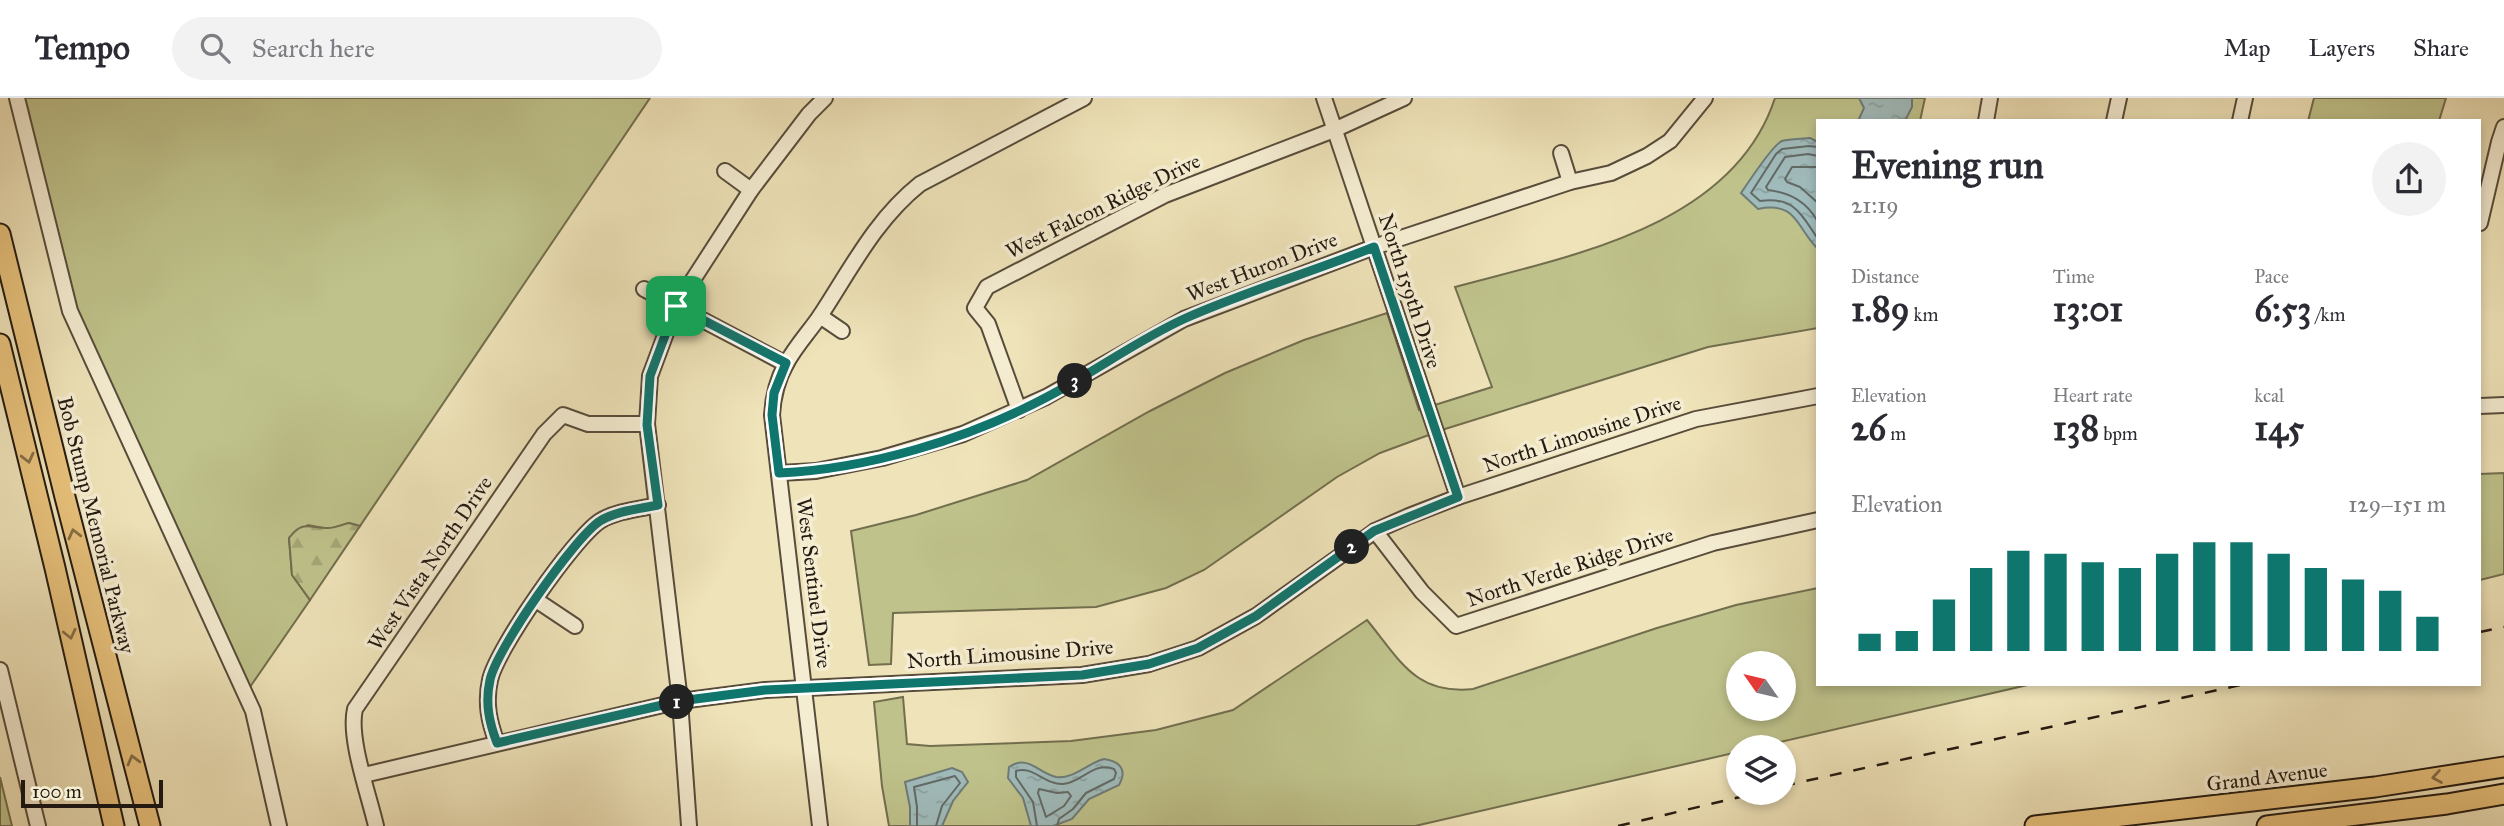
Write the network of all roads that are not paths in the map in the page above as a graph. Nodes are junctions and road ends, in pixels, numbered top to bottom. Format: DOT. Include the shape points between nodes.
graph roads {
  1 [pos="17,98"];
  2 [pos="825,98"];
  3 [pos="1084,98"];
  4 [pos="1324,98"];
  5 [pos="1404,98"];
  6 [pos="1705,98"];
  7 [pos="1990,98"];
  8 [pos="2119,98"];
  9 [pos="2245,98"];
  10 [pos="1986,119"];
  11 [pos="2114,119"];
  12 [pos="2240,119"];
  13 [pos="2504,127"];
  14 [pos="1334,130"];
  15 [pos="1561,153"];
  16 [pos="724,172"];
  17 [pos="1570,182"];
  18 [pos="751,190"];
  19 [pos="2481,218"];
  20 [pos="0,234"];
  21 [pos="1374,247"];
  22 [pos="644,289"];
  23 [pos="676,306"];
  24 [pos="820,316"];
  25 [pos="842,331"];
  26 [pos="0,344"];
  27 [pos="786,363"];
  28 [pos="1816,396"];
  29 [pos="2504,404"];
  30 [pos="2481,406"];
  31 [pos="1019,410"];
  32 [pos="647,425"];
  33 [pos="779,473"];
  34 [pos="1458,497"];
  35 [pos="658,505"];
  36 [pos="1816,520"];
  37 [pos="1374,531"];
  38 [pos="536,600"];
  39 [pos="575,626"];
  40 [pos="0,670"];
  41 [pos="806,688"];
  42 [pos="680,701"];
  43 [pos="497,743"];
  44 [pos="2504,767"];
  45 [pos="364,775"];
  46 [pos="2504,794"];
  47 [pos="2504,807"];
  48 [pos="2400,810"];
  49 [pos="38,826"];
  50 [pos="114,826"];
  51 [pos="150,826"];
  52 [pos="279,826"];
  53 [pos="376,826"];
  54 [pos="689,826"];
  55 [pos="820,826"];
  56 [pos="2035,826"];
  57 [pos="2267,826"];
  1 -- 52 [label="street" via="70,311 253,711"];
  2 -- 18 [label="street"];
  3 -- 24 [label="street, West Sentinel Drive" via="920,184 897,202"];
  4 -- 14 [label="street, North 159th Drive"];
  5 -- 14 [label="street, West Falcon Ridge Drive"];
  6 -- 17 [label="street, West Huron Drive" via="1670,141 1647,156 1611,173"];
  7 -- 10 [label="street"];
  8 -- 11 [label="street"];
  9 -- 12 [label="street"];
  13 -- 19 [label="street"];
  14 -- 21 [label="street, North 159th Drive"];
  14 -- 31 [label="street, West Falcon Ridge Drive" via="1165,195 987,287 975,308 988,324"];
  15 -- 17 [label="street"];
  16 -- 18 [label="street"];
  17 -- 21 [label="street, West Huron Drive"];
  18 -- 23 [label="street"];
  51 -- 20 [label="highway, Bob Stump Memorial Parkway, one-way"];
  21 -- 31 [label="street, West Huron Drive" via="1184,319"];
  21 -- 34 [label="street, North 159th Drive"];
  22 -- 23 [label="street"];
  23 -- 27 [label="street"];
  23 -- 32 [label="street" via="650,376"];
  24 -- 25 [label="street"];
  24 -- 27 [label="street, West Sentinel Drive"];
  26 -- 50 [label="highway, one-way"];
  27 -- 33 [label="street, West Sentinel Drive" via="774,393 772,415"];
  28 -- 34 [label="street, North Limousine Drive" via="1696,419"];
  29 -- 30 [label="street"];
  31 -- 33 [label="street, West Huron Drive" via="882,458"];
  32 -- 35 [label="street"];
  32 -- 45 [label="street, West Vista North Drive" via="589,424 563,415 544,434 355,709 352,720"];
  33 -- 41 [label="street, West Sentinel Drive"];
  34 -- 37 [label="street, North Limousine Drive"];
  35 -- 38 [label="street" via="601,521 570,550"];
  35 -- 42 [label="street"];
  36 -- 37 [label="street, North Verde Ridge Drive" via="1713,543 1455,626"];
  37 -- 41 [label="street, North Limousine Drive" via="1256,616 1198,648 1149,664 1082,675"];
  38 -- 39 [label="street"];
  38 -- 43 [label="street" via="502,650 490,677 489,720"];
  40 -- 49 [label="street"];
  41 -- 42 [label="street, North Limousine Drive"];
  41 -- 55 [label="street, West Sentinel Drive"];
  42 -- 43 [label="street, North Limousine Drive"];
  42 -- 54 [label="street"];
  43 -- 45 [label="street, North Limousine Drive"];
  44 -- 56 [label="highway, Grand Avenue, one-way" via="2375,787"];
  45 -- 53 [label="street, West Vista North Drive"];
  46 -- 48 [label="highway"];
  47 -- 48 [label="highway" via="2430,819"];
  48 -- 57 [label="highway"];
}
